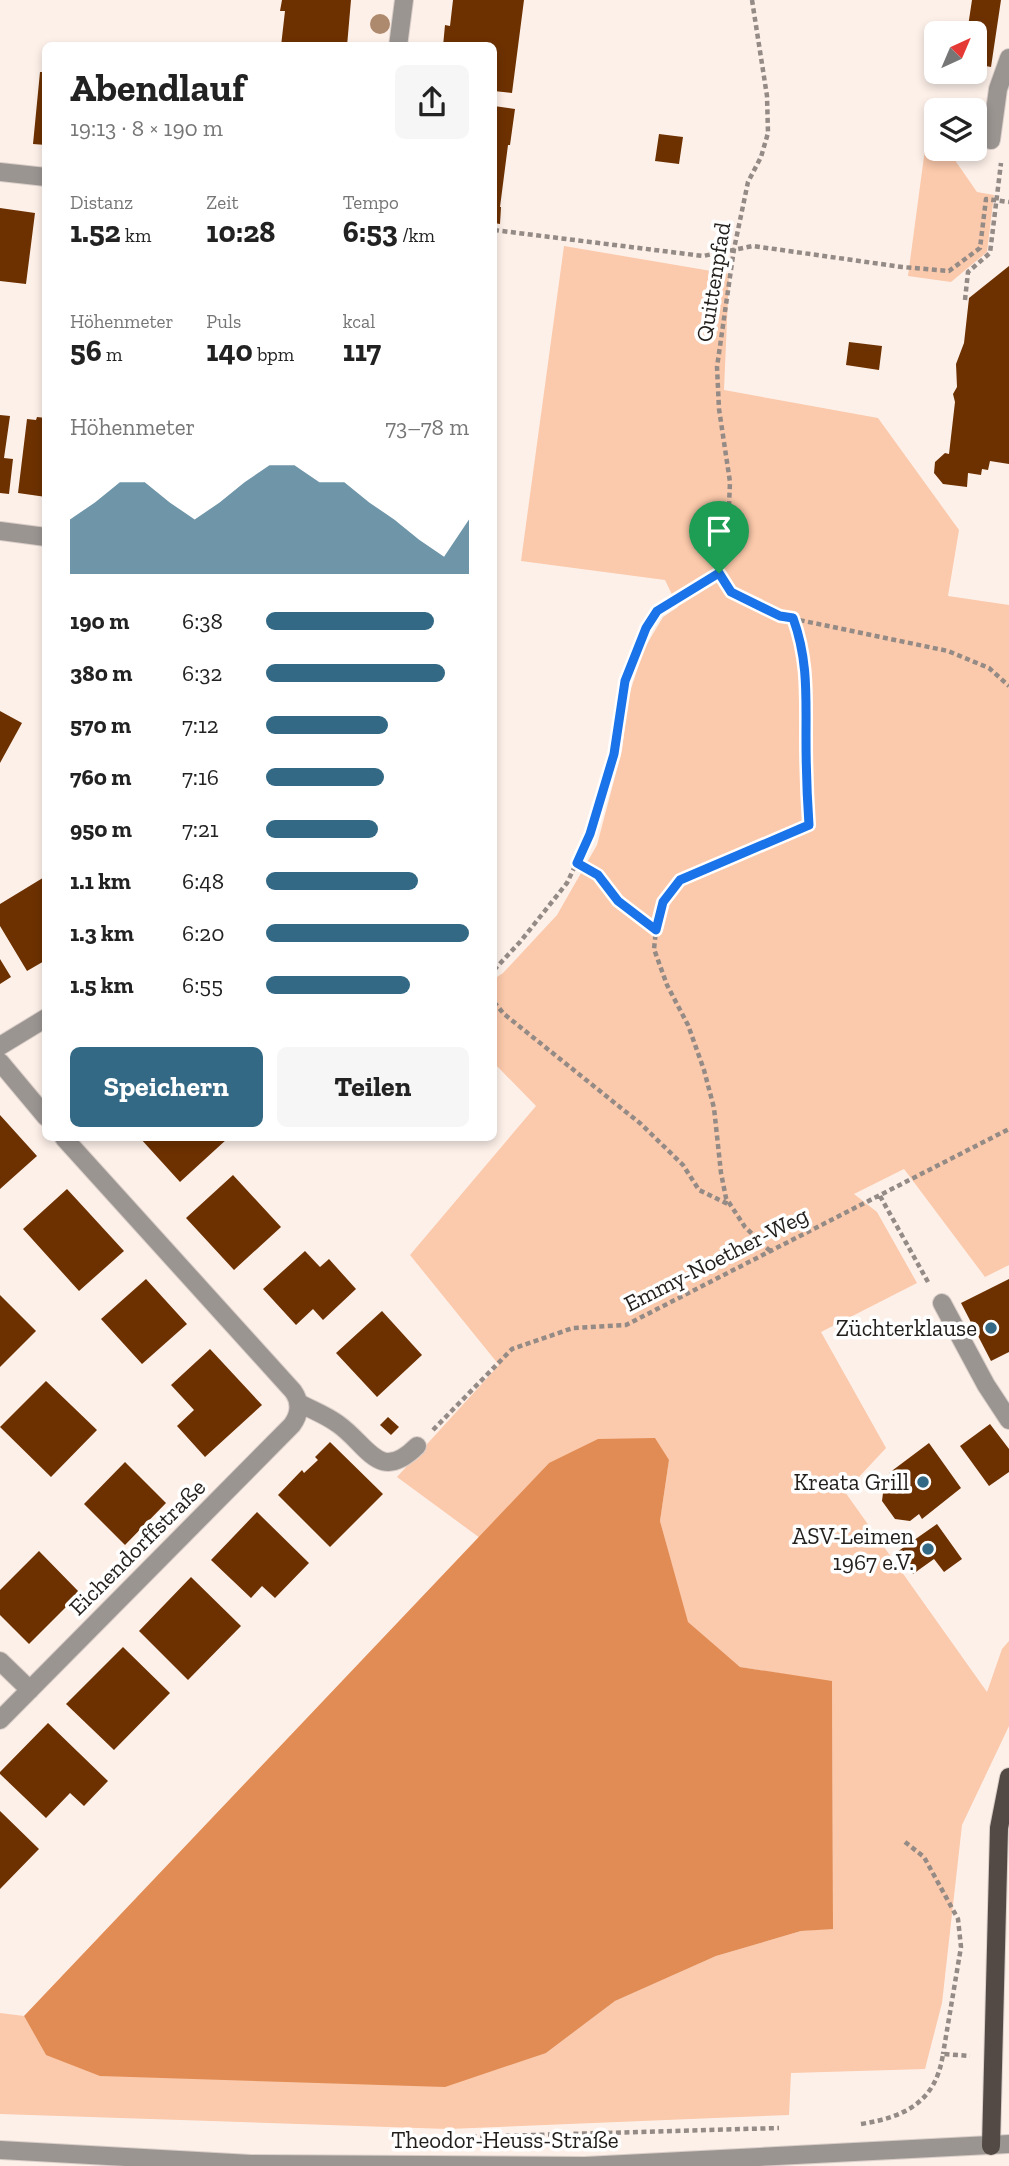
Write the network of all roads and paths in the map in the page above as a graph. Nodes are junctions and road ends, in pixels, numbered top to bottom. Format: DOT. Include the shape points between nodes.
graph roads {
  1 [pos="404,0"];
  2 [pos="752,0"];
  3 [pos="399,42"];
  4 [pos="1009,58"];
  5 [pos="992,140"];
  6 [pos="0,172"];
  7 [pos="42,177"];
  8 [pos="998,201"];
  9 [pos="1009,202"];
  10 [pos="497,230"];
  11 [pos="734,249"];
  12 [pos="965,300"];
  13 [pos="0,531"];
  14 [pos="42,536"];
  15 [pos="719,573"];
  16 [pos="793,618"];
  17 [pos="1009,686"];
  18 [pos="577,863"];
  19 [pos="656,930"];
  20 [pos="497,967"];
  21 [pos="497,1006"];
  22 [pos="42,1020"];
  23 [pos="0,1046"];
  24 [pos="0,1062"];
  25 [pos="42,1111"];
  26 [pos="1009,1129"];
  27 [pos="67,1141"];
  28 [pos="880,1196"];
  29 [pos="731,1205"];
  30 [pos="770,1251"];
  31 [pos="942,1303"];
  32 [pos="299,1403"];
  33 [pos="1009,1420"];
  34 [pos="417,1446"];
  35 [pos="0,1661"];
  36 [pos="30,1690"];
  37 [pos="0,1720"];
  38 [pos="1009,1777"];
  39 [pos="999,1828"];
  40 [pos="905,1842"];
  41 [pos="1009,1878"];
  42 [pos="943,2054"];
  43 [pos="993,2057"];
  44 [pos="860,2124"];
  45 [pos="787,2127"];
  46 [pos="453,2137"];
  47 [pos="1009,2144"];
  48 [pos="991,2146"];
  49 [pos="0,2150"];
  1 -- 3 [label="street"];
  2 -- 11 [label="path, Quittenpfad" via="768,133 748,181"];
  4 -- 5 [label="street" via="998,89"];
  5 -- 8 [label="path" via="1001,157"];
  6 -- 7 [label="street"];
  8 -- 9 [label="path"];
  8 -- 11 [label="path" via="986,199 980,248 949,271 753,246"];
  8 -- 12 [label="path" via="990,253 968,272"];
  10 -- 11 [label="path" via="694,255"];
  11 -- 15 [label="path, Quittenpfad" via="717,367 730,482 728,529"];
  13 -- 14 [label="street"];
  15 -- 16 [label="path" via="731,592"];
  15 -- 18 [label="path" via="657,611 646,628 625,681 614,754"];
  16 -- 17 [label="path" via="948,651 989,668"];
  16 -- 19 [label="path" via="805,656 809,825 680,880 663,902"];
  18 -- 19 [label="path" via="598,875 618,901"];
  18 -- 20 [label="path" via="568,883"];
  19 -- 29 [label="path" via="654,949 704,1070 726,1198"];
  21 -- 29 [label="path" via="641,1124 682,1165 699,1190"];
  22 -- 23 [label="street"];
  24 -- 25 [label="street"];
  26 -- 28 [label="path, Emmy-Noether-Weg"];
  27 -- 32 [label="street"];
  28 -- 30 [label="path, Emmy-Noether-Weg"];
  28 -- 31 [label="path"];
  29 -- 30 [label="path" via="745,1227"];
  30 -- 34 [label="path, Emmy-Noether-Weg" via="626,1325 573,1328 512,1349"];
  31 -- 33 [label="street"];
  32 -- 34 [label="street" via="340,1425 382,1461 403,1459"];
  32 -- 36 [label="street, Eichendorffstraße" via="292,1425"];
  35 -- 36 [label="street"];
  36 -- 37 [label="street, Eichendorffstraße"];
  38 -- 39 [label="main road"];
  39 -- 41 [label="main road"];
  39 -- 43 [label="main road"];
  40 -- 42 [label="path" via="924,1857 958,1919 961,1947"];
  42 -- 43 [label="path"];
  42 -- 44 [label="path" via="936,2081 915,2106 896,2116"];
  43 -- 48 [label="main road"];
  45 -- 46 [label="path"];
  47 -- 48 [label="street, Theodor-Heuss-Straße"];
  48 -- 49 [label="street, Theodor-Heuss-Straße" via="585,2166 251,2164"];
}
